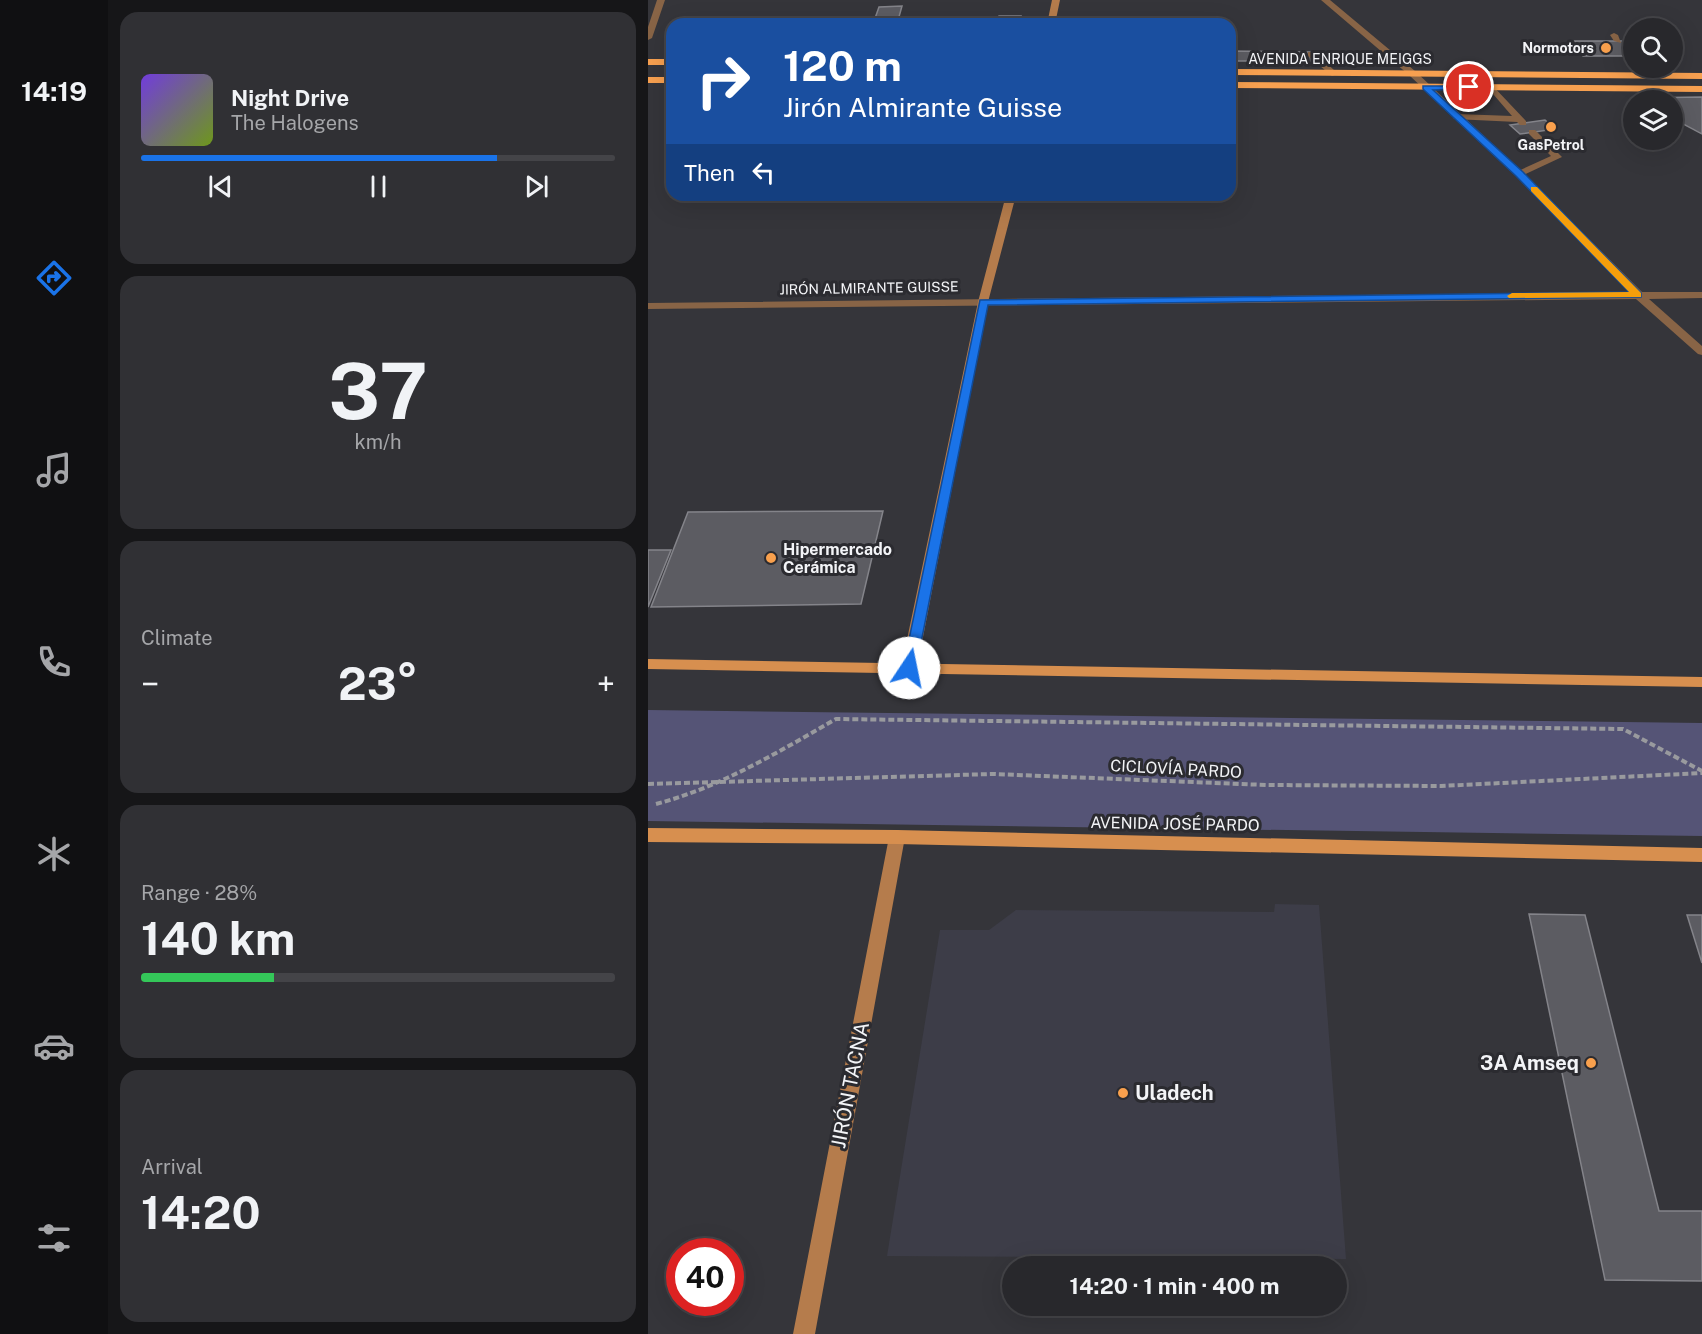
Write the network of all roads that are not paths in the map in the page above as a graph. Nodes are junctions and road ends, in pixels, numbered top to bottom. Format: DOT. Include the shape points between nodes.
graph roads {
  1 [pos="661,0"];
  2 [pos="1056,0"];
  3 [pos="1325,0"];
  4 [pos="1052,18"];
  5 [pos="648,38"];
  6 [pos="1388,54"];
  7 [pos="648,62"];
  8 [pos="666,62"];
  9 [pos="1623,69"];
  10 [pos="1236,72"];
  11 [pos="1332,73"];
  12 [pos="1412,73"];
  13 [pos="1683,74"];
  14 [pos="1702,76"];
  15 [pos="648,80"];
  16 [pos="666,80"];
  17 [pos="1236,86"];
  18 [pos="1426,87"];
  19 [pos="1491,87"];
  20 [pos="1702,89"];
  21 [pos="1457,117"];
  22 [pos="1532,132"];
  23 [pos="1520,174"];
  24 [pos="1009,201"];
  25 [pos="1638,295"];
  26 [pos="1702,295"];
  27 [pos="983,302"];
  28 [pos="648,306"];
  29 [pos="1702,352"];
  30 [pos="648,664"];
  31 [pos="909,668"];
  32 [pos="1702,682"];
  33 [pos="648,835"];
  34 [pos="897,837"];
  35 [pos="1702,855"];
  36 [pos="804,1334"];
  1 -- 5 [label="street"];
  2 -- 4 [label="street"];
  3 -- 6 [label="street"];
  6 -- 11 [label="street" via="1311,54"];
  6 -- 12 [label="street"];
  7 -- 8 [label="highway"];
  9 -- 12 [label="highway, AVENIDA ENRIQUE MEIGGS"];
  10 -- 11 [label="highway, AVENIDA ENRIQUE MEIGGS"];
  11 -- 12 [label="highway, AVENIDA ENRIQUE MEIGGS"];
  12 -- 18 [label="street"];
  13 -- 14 [label="highway, AVENIDA ENRIQUE MEIGGS"];
  15 -- 16 [label="highway"];
  17 -- 18 [label="highway, AVENIDA ENRIQUE MEIGGS"];
  18 -- 19 [label="highway, AVENIDA ENRIQUE MEIGGS"];
  18 -- 21 [label="street"];
  19 -- 20 [label="highway, AVENIDA ENRIQUE MEIGGS"];
  19 -- 21 [label="street" via="1520,121"];
  21 -- 23 [label="street"];
  22 -- 23 [label="street" via="1557,157"];
  23 -- 25 [label="street"];
  24 -- 27 [label="street"];
  25 -- 26 [label="street, JIRÓN ALMIRANTE GUISSE"];
  25 -- 27 [label="street, JIRÓN ALMIRANTE GUISSE"];
  25 -- 29 [label="street"];
  27 -- 28 [label="street, JIRÓN ALMIRANTE GUISSE"];
  27 -- 31 [label="street"];
  30 -- 31 [label="main road"];
  31 -- 32 [label="main road"];
  33 -- 34 [label="main road, AVENIDA JOSÉ PARDO"];
  34 -- 35 [label="main road, AVENIDA JOSÉ PARDO"];
  34 -- 36 [label="street, JIRÓN TACNA"];
}
